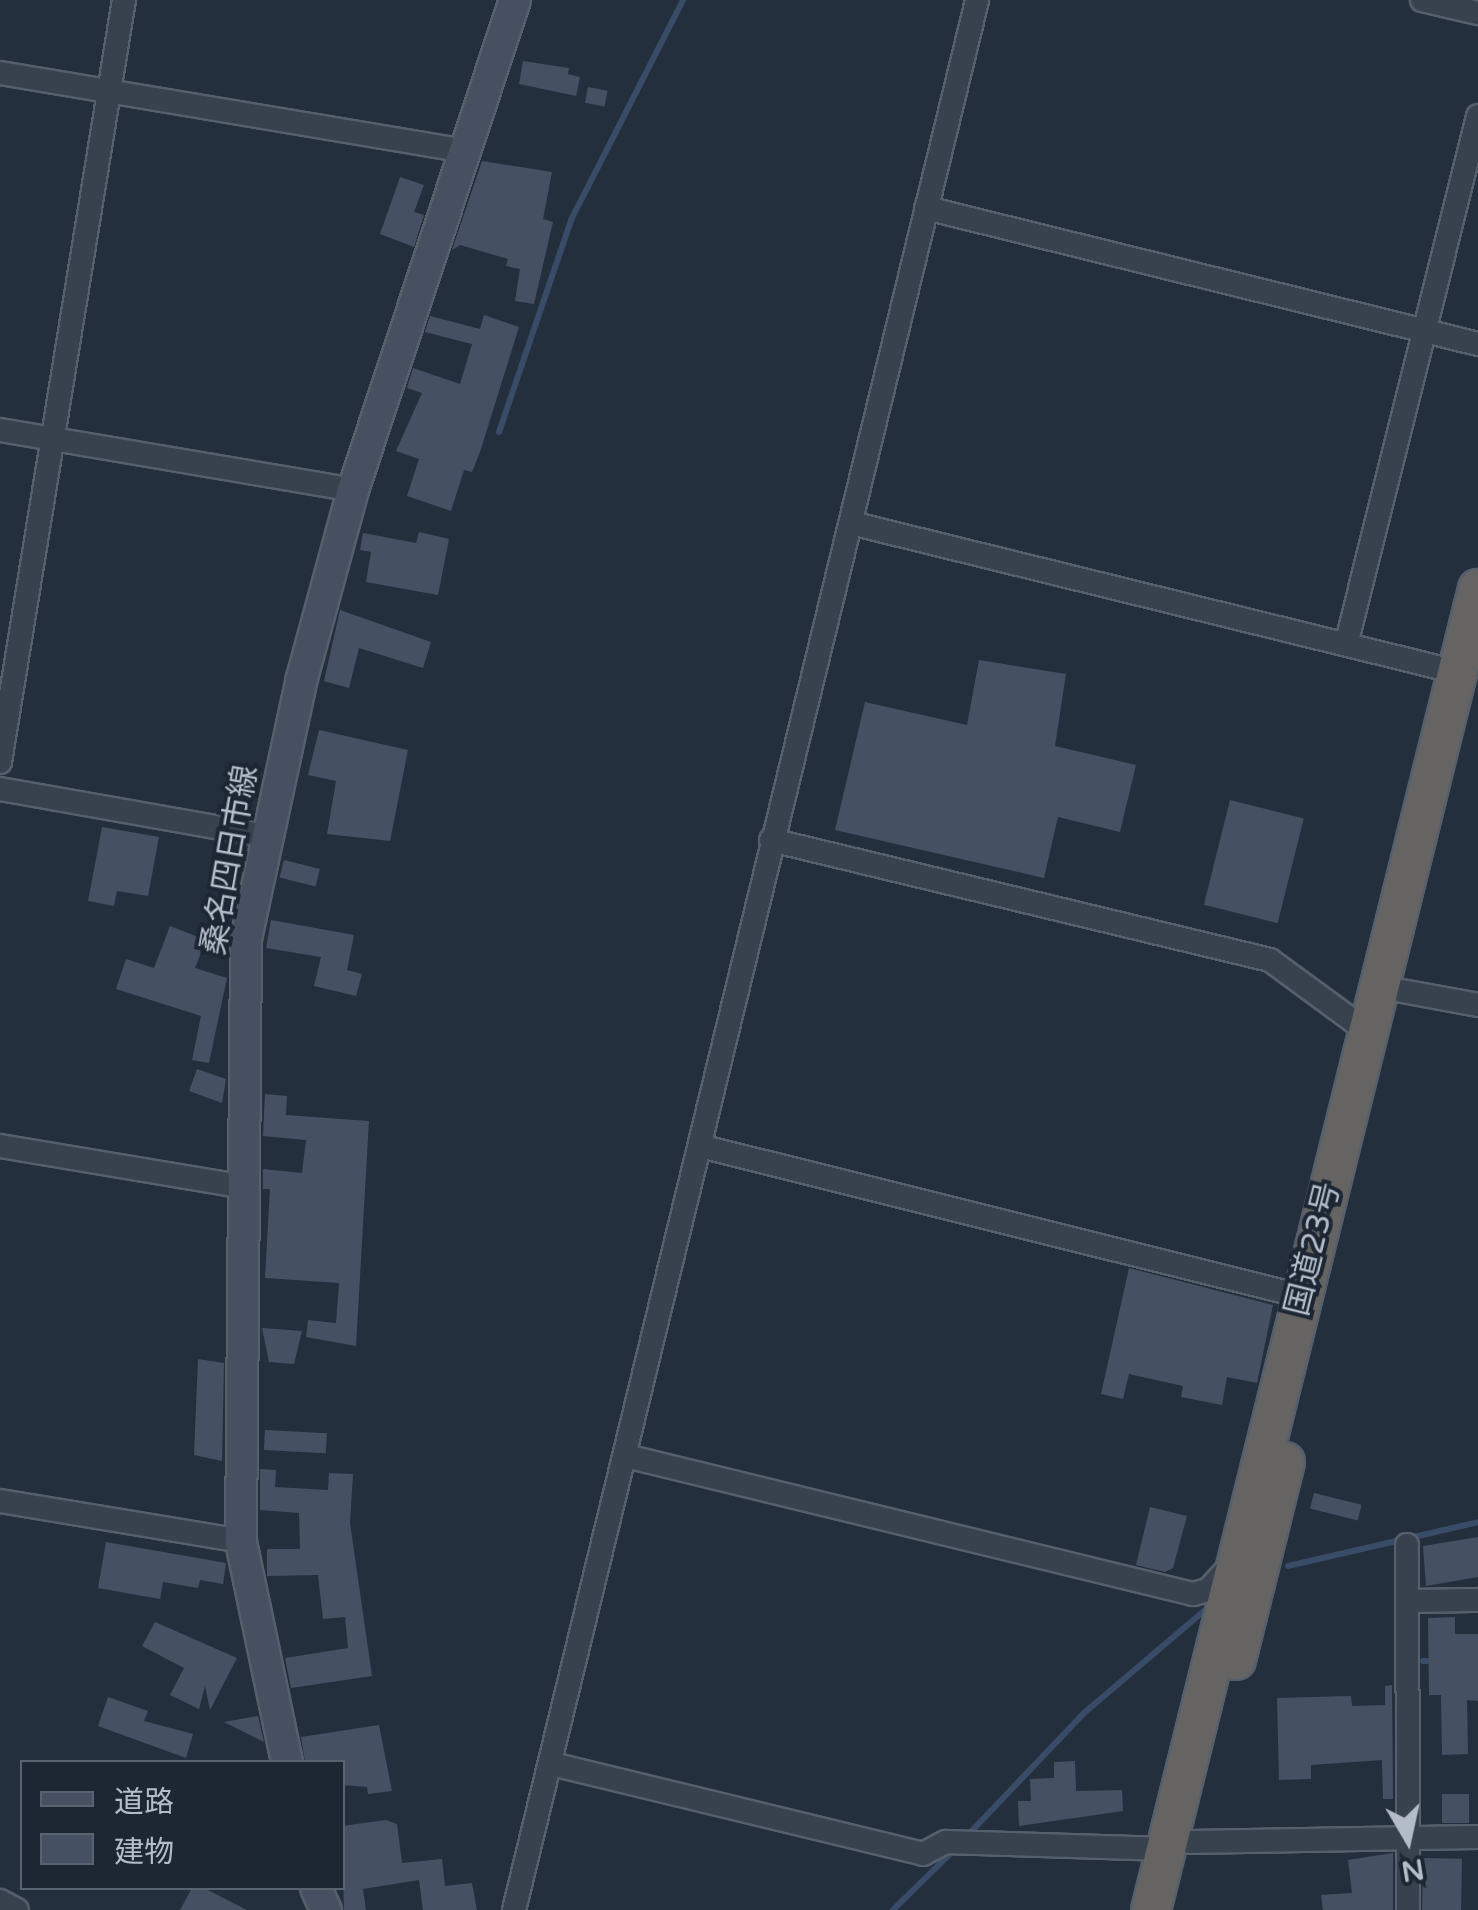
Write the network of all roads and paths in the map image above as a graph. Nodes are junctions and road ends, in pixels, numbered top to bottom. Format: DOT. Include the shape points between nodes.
graph roads {
  1 [pos="124,0"];
  2 [pos="515,0"];
  3 [pos="977,0"];
  4 [pos="1422,0"];
  5 [pos="1478,13"];
  6 [pos="0,73"];
  7 [pos="109,92"];
  8 [pos="1478,116"];
  9 [pos="462,150"];
  10 [pos="926,208"];
  11 [pos="1426,331"];
  12 [pos="1478,344"];
  13 [pos="0,430"];
  14 [pos="52,438"];
  15 [pos="353,490"];
  16 [pos="851,522"];
  17 [pos="1478,588"];
  18 [pos="1347,641"];
  19 [pos="1468,677"];
  20 [pos="0,762"];
  21 [pos="0,789"];
  22 [pos="266,836"];
  23 [pos="770,840"];
  24 [pos="1402,991"];
  25 [pos="1478,1005"];
  26 [pos="1368,1032"];
  27 [pos="0,1146"];
  28 [pos="700,1146"];
  29 [pos="240,1186"];
  30 [pos="1302,1296"];
  31 [pos="626,1456"];
  32 [pos="0,1502"];
  33 [pos="241,1541"];
  34 [pos="1407,1545"];
  35 [pos="1232,1564"];
  36 [pos="1478,1600"];
  37 [pos="1407,1601"];
  38 [pos="288,1760"];
  39 [pos="552,1764"];
  40 [pos="1478,1838"];
  41 [pos="1409,1839"];
  42 [pos="1178,1845"];
  43 [pos="0,1901"];
  44 [pos="17,1910"];
  45 [pos="514,1910"];
  46 [pos="1151,1910"];
  47 [pos="1174,1910"];
  48 [pos="1408,1910"];
  1 -- 7 [label="street"];
  2 -- 9 [label="main road, 桑名四日市線"];
  3 -- 10 [label="street"];
  4 -- 5 [label="street"];
  6 -- 7 [label="street"];
  7 -- 9 [label="street"];
  7 -- 14 [label="street"];
  8 -- 11 [label="street"];
  9 -- 15 [label="main road, 桑名四日市線"];
  10 -- 11 [label="street"];
  10 -- 16 [label="street"];
  11 -- 12 [label="street"];
  11 -- 18 [label="street"];
  13 -- 14 [label="street"];
  14 -- 15 [label="street"];
  14 -- 20 [label="street"];
  15 -- 22 [label="main road, 桑名四日市線"];
  16 -- 18 [label="street"];
  16 -- 23 [label="street"];
  17 -- 19 [label="highway, 国道23号"];
  18 -- 19 [label="street"];
  19 -- 24 [label="highway, 国道23号"];
  19 -- 26 [label="highway, 国道23号"];
  21 -- 22 [label="street"];
  22 -- 29 [label="main road, 桑名四日市線" via="246,939"];
  23 -- 26 [label="street" via="1270,960"];
  23 -- 28 [label="street"];
  24 -- 25 [label="street"];
  24 -- 42 [label="highway, 国道23号"];
  26 -- 30 [label="highway, 国道23号"];
  27 -- 29 [label="street"];
  28 -- 30 [label="street"];
  28 -- 31 [label="street"];
  29 -- 33 [label="main road, 桑名四日市線"];
  30 -- 35 [label="highway, 国道23号"];
  31 -- 35 [label="street" via="1193,1594 1208,1590"];
  31 -- 39 [label="street"];
  32 -- 33 [label="street"];
  33 -- 38 [label="main road, 桑名四日市線"];
  34 -- 37 [label="street"];
  35 -- 42 [label="highway, 国道23号"];
  36 -- 37 [label="street"];
  37 -- 41 [label="street"];
  39 -- 42 [label="street" via="922,1854 962,1842"];
  39 -- 45 [label="street"];
  40 -- 41 [label="street"];
  41 -- 42 [label="street"];
  41 -- 48 [label="street"];
  42 -- 46 [label="highway, 国道23号"];
  42 -- 47 [label="highway, 国道23号"];
  43 -- 44 [label="street"];
}
